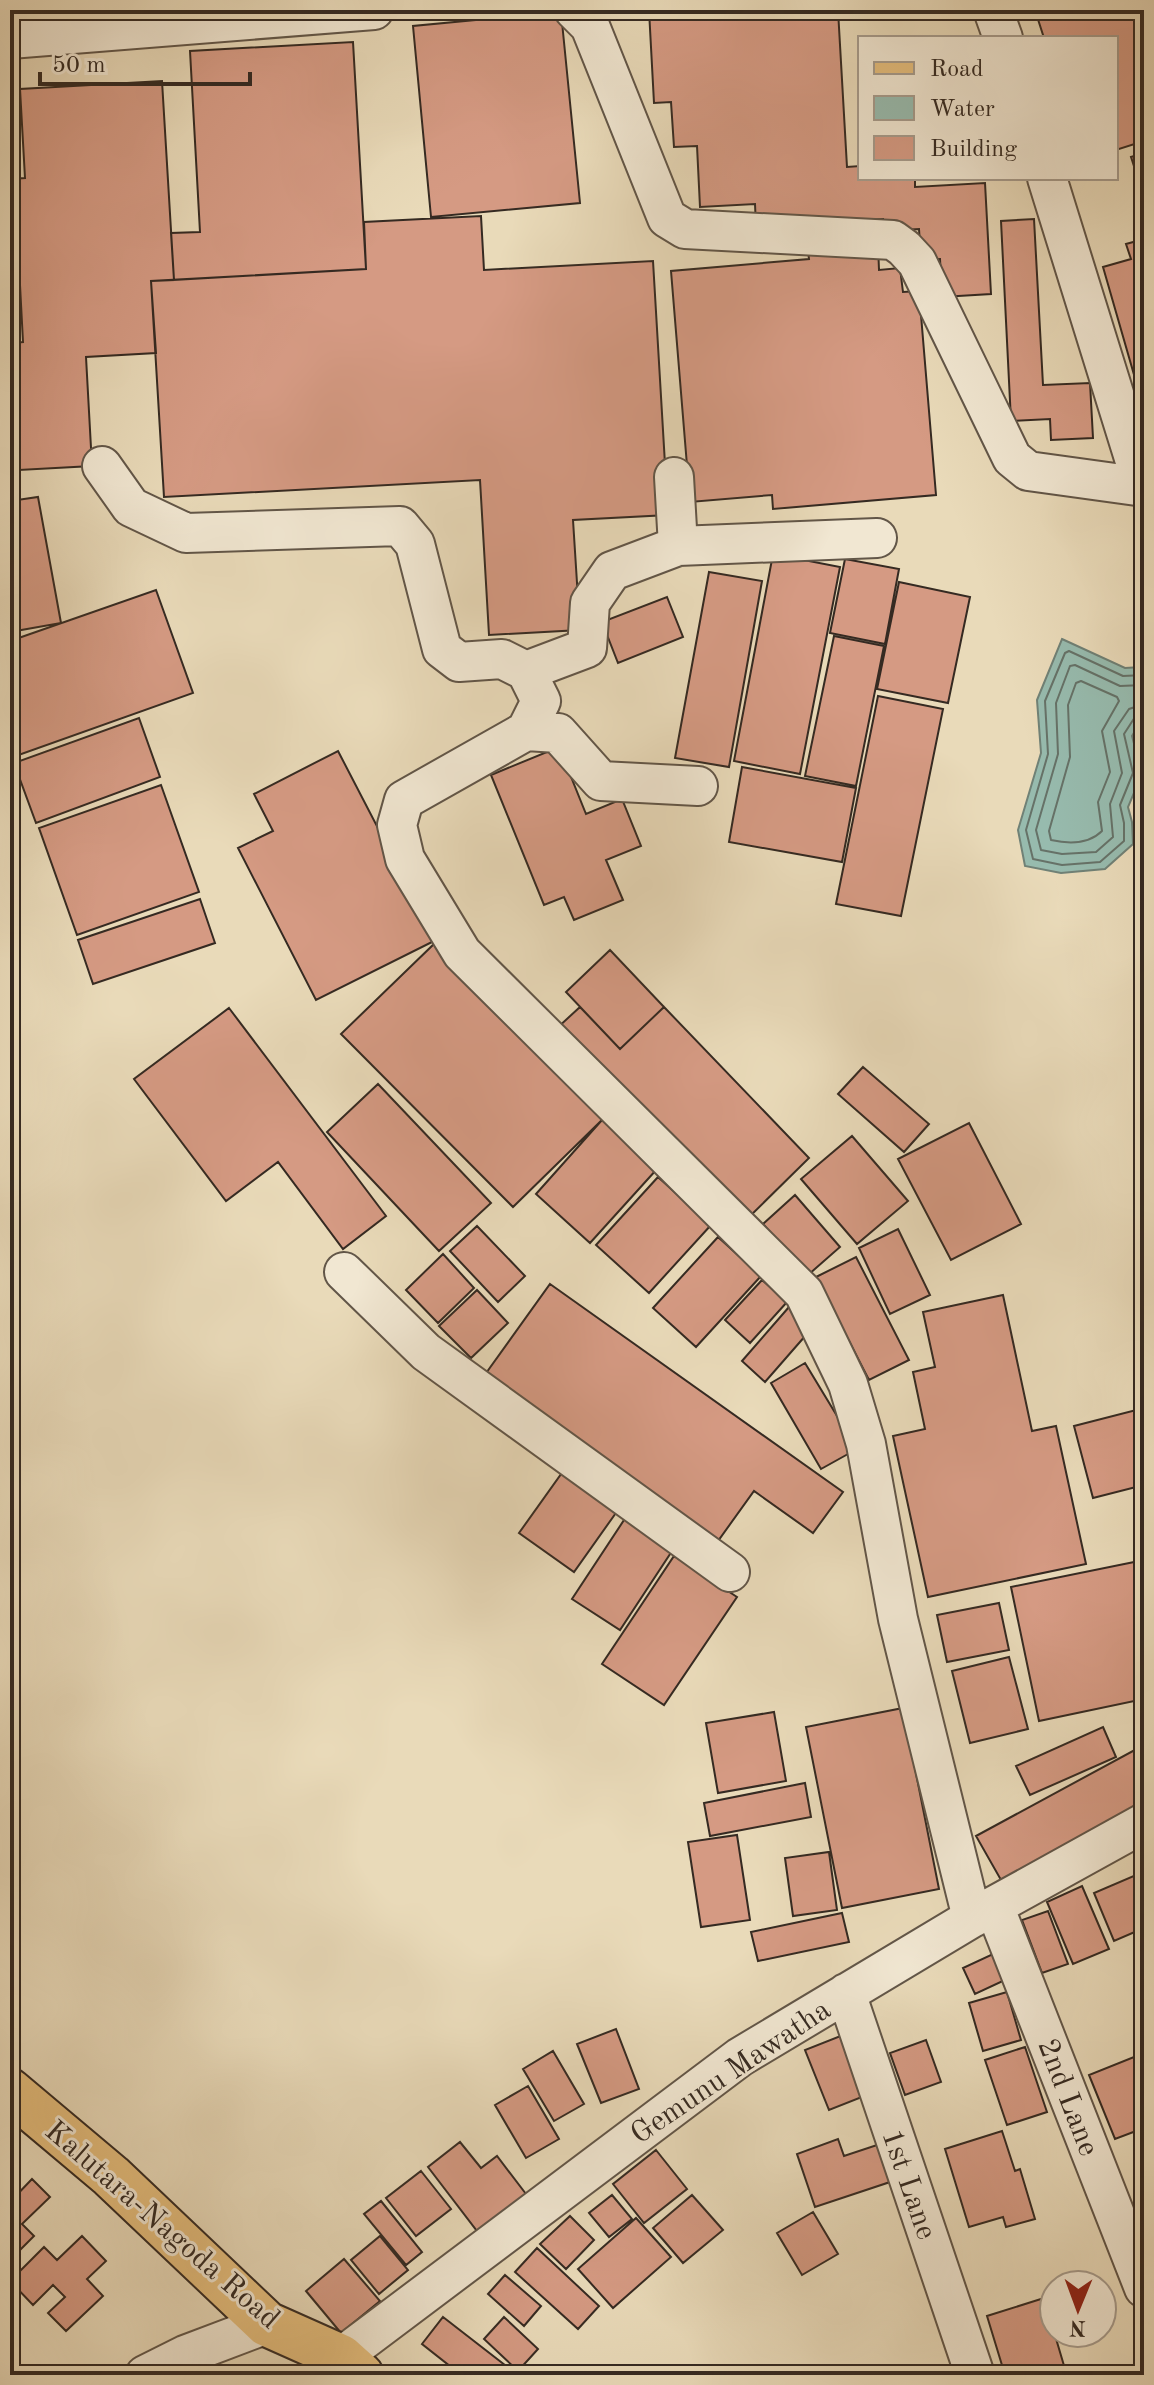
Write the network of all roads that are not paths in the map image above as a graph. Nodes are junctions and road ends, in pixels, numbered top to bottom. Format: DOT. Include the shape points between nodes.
graph roads {
  1 [pos="374,10"];
  2 [pos="574,10"];
  3 [pos="993,10"];
  4 [pos="1002,36"];
  5 [pos="10,39"];
  6 [pos="1048,180"];
  7 [pos="102,466"];
  8 [pos="674,477"];
  9 [pos="1144,487"];
  10 [pos="877,538"];
  11 [pos="678,546"];
  12 [pos="526,671"];
  13 [pos="526,731"];
  14 [pos="698,786"];
  15 [pos="344,1272"];
  16 [pos="730,1572"];
  17 [pos="1143,1828"];
  18 [pos="983,1912"];
  19 [pos="846,1993"];
  20 [pos="10,2091"];
  21 [pos="1144,2288"];
  22 [pos="267,2324"];
  23 [pos="351,2366"];
  24 [pos="145,2375"];
  25 [pos="975,2375"];
  1 -- 5 [label="street"];
  2 -- 9 [label="street" via="590,26 667,218 685,229 893,240 917,262 1012,458 1028,471"];
  3 -- 4 [label="street"];
  6 -- 9 [label="street"];
  7 -- 12 [label="street" via="131,507 186,533 400,526 415,544 442,649 459,662 502,659"];
  8 -- 11 [label="street"];
  10 -- 11 [label="street"];
  11 -- 12 [label="street" via="612,571 590,603 587,648"];
  12 -- 13 [label="street" via="541,701"];
  13 -- 14 [label="street" via="558,733 601,781"];
  13 -- 18 [label="street, 2nd Lane" via="404,800 397,825 405,859 462,953 804,1293 848,1384 866,1444 898,1619"];
  15 -- 16 [label="street" via="426,1352"];
  17 -- 18 [label="street, Gemunu Mawatha"];
  18 -- 19 [label="street, Gemunu Mawatha"];
  18 -- 21 [label="street, 2nd Lane"];
  19 -- 23 [label="street, Gemunu Mawatha" via="740,2057"];
  19 -- 25 [label="street, 1st Lane"];
  20 -- 22 [label="main road, Kalutara-Nagoda Road" via="111,2176"];
  22 -- 23 [label="main road, Kalutara-Nagoda Road"];
  22 -- 24 [label="street"];
}
